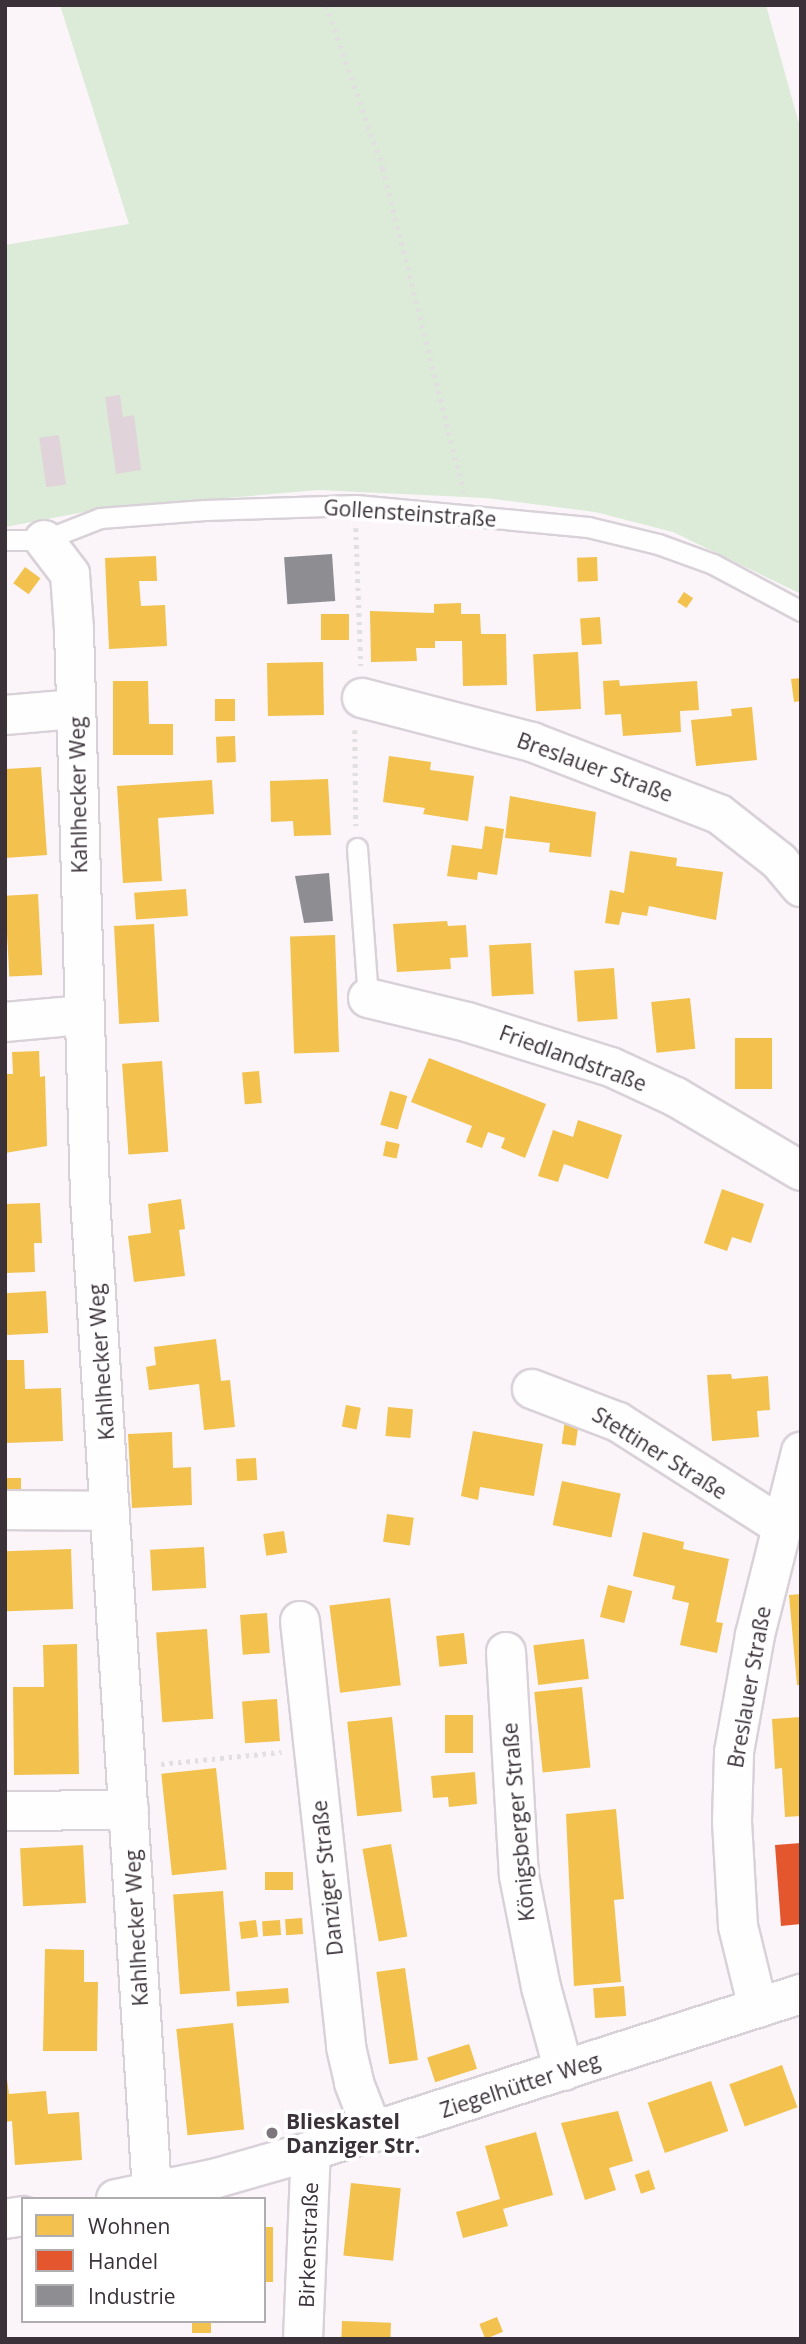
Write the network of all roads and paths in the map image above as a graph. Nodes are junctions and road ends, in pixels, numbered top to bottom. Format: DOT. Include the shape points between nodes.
graph roads {
  1 [pos="326,5"];
  2 [pos="356,505"];
  3 [pos="471,517"];
  4 [pos="5,540"];
  5 [pos="44,540"];
  6 [pos="801,611"];
  7 [pos="362,698"];
  8 [pos="75,709"];
  9 [pos="5,715"];
  10 [pos="357,848"];
  11 [pos="801,887"];
  12 [pos="368,998"];
  13 [pos="83,1015"];
  14 [pos="5,1022"];
  15 [pos="801,1171"];
  16 [pos="532,1389"];
  17 [pos="801,1452"];
  18 [pos="5,1510"];
  19 [pos="110,1511"];
  20 [pos="783,1527"];
  21 [pos="300,1621"];
  22 [pos="506,1652"];
  23 [pos="312,1749"];
  24 [pos="125,1768"];
  25 [pos="129,1810"];
  26 [pos="5,1811"];
  27 [pos="801,1994"];
  28 [pos="758,2008"];
  29 [pos="564,2071"];
  30 [pos="373,2132"];
  31 [pos="311,2151"];
  32 [pos="134,2195"];
  33 [pos="303,2339"];
  1 -- 3 [label="path" via="383,168"];
  2 -- 3 [label="lane, Gollensteinstraße"];
  2 -- 5 [label="lane, Gollensteinstraße" via="100,518"];
  2 -- 7 [label="path"];
  3 -- 6 [label="lane, Gollensteinstraße" via="588,527 658,544 713,564"];
  4 -- 5 [label="lane, Gollensteinstraße"];
  5 -- 8 [label="street, Kahlhecker Weg" via="70,574"];
  7 -- 10 [label="path" via="354,738"];
  7 -- 11 [label="street, Breslauer Straße" via="532,742 719,814 779,860"];
  8 -- 9 [label="street"];
  8 -- 13 [label="street, Kahlhecker Weg"];
  10 -- 12 [label="lane"];
  12 -- 15 [label="street, Friedlandstraße" via="467,1022 611,1067 676,1097"];
  13 -- 14 [label="street"];
  13 -- 19 [label="street, Kahlhecker Weg"];
  16 -- 20 [label="street, Stettiner Straße" via="618,1422"];
  17 -- 20 [label="street, Breslauer Straße"];
  18 -- 19 [label="street"];
  19 -- 24 [label="street, Kahlhecker Weg"];
  20 -- 28 [label="street, Breslauer Straße" via="755,1635 734,1752 732,1821 738,1926"];
  21 -- 23 [label="street, Danziger Straße"];
  22 -- 29 [label="street, Königsberger Straße" via="519,1876 541,1987"];
  23 -- 24 [label="path"];
  23 -- 30 [label="street, Danziger Straße" via="346,2047"];
  24 -- 25 [label="street, Kahlhecker Weg"];
  25 -- 26 [label="street"];
  25 -- 32 [label="street, Kahlhecker Weg"];
  27 -- 28 [label="street, Ziegelhütter Weg"];
  28 -- 29 [label="street, Ziegelhütter Weg"];
  29 -- 30 [label="street, Ziegelhütter Weg"];
  30 -- 31 [label="street, Ziegelhütter Weg"];
  31 -- 32 [label="street, Ziegelhütter Weg"];
  31 -- 33 [label="street, Birkenstraße"];
}
